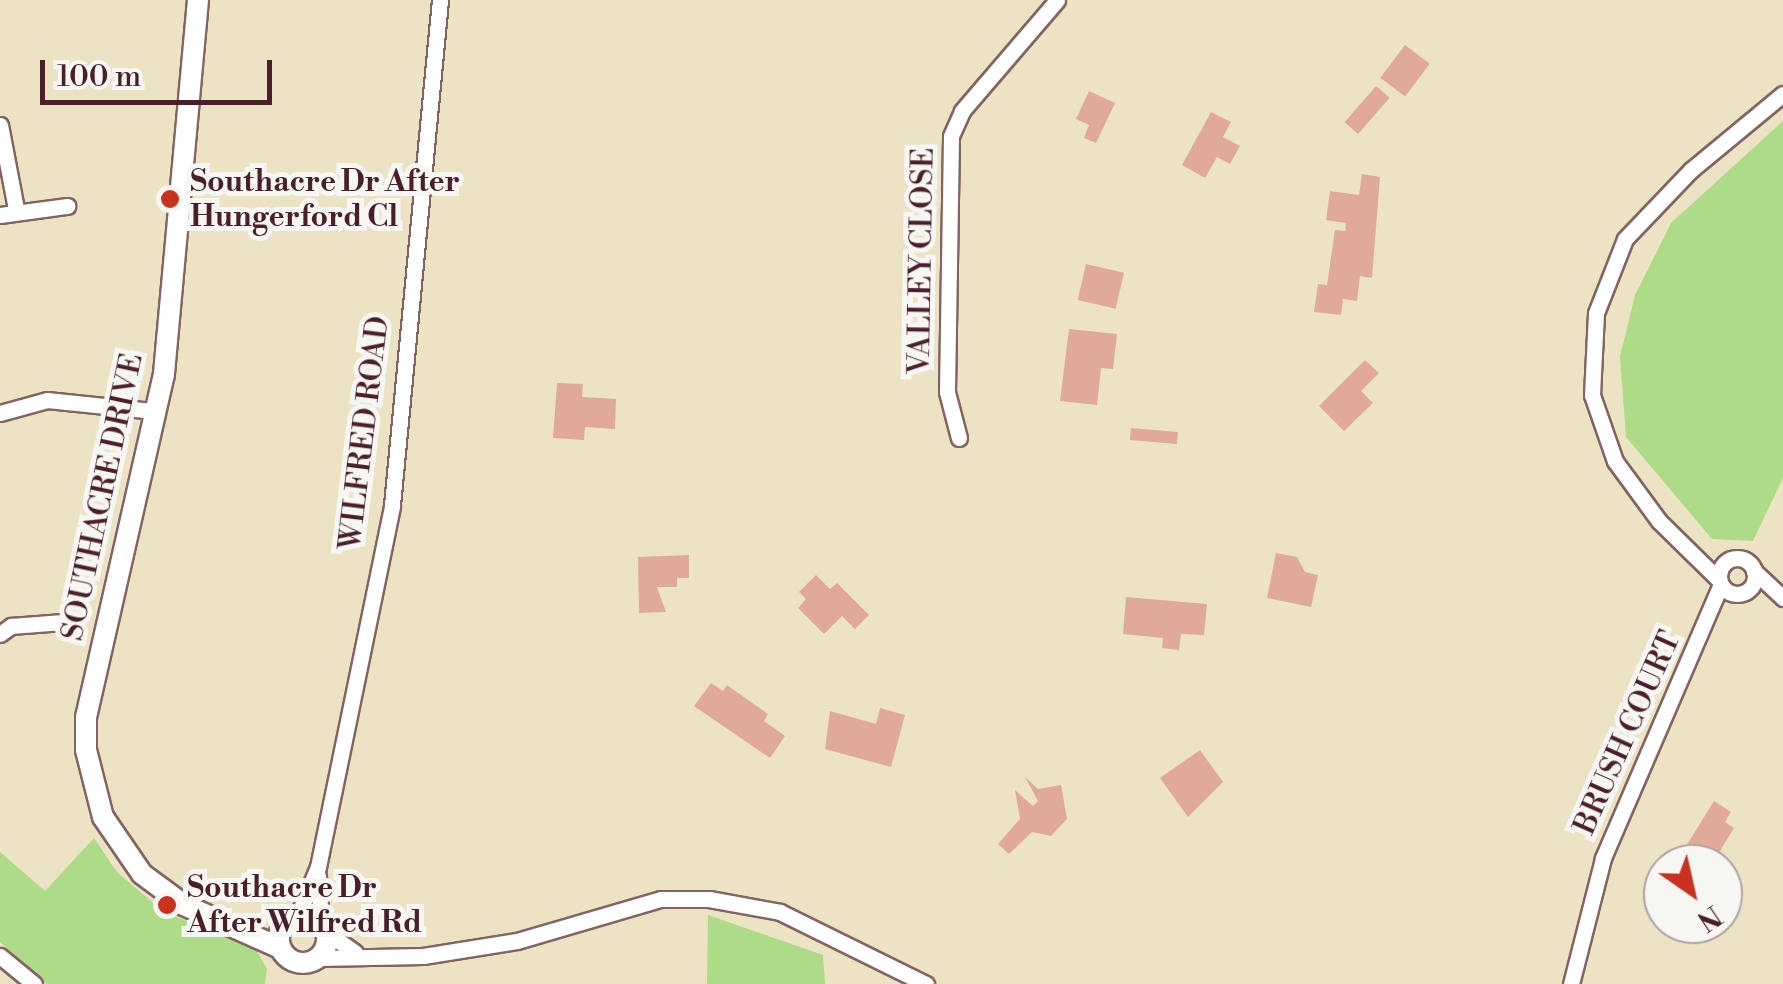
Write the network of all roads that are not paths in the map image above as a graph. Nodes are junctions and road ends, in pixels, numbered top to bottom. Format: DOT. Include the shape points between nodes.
graph roads {
  1 [pos="198,0"];
  2 [pos="440,0"];
  3 [pos="1056,0"];
  4 [pos="1783,94"];
  5 [pos="0,126"];
  6 [pos="68,206"];
  7 [pos="8,212"];
  8 [pos="154,411"];
  9 [pos="0,412"];
  10 [pos="960,438"];
  11 [pos="1690,547"];
  12 [pos="1734,558"];
  13 [pos="1754,570"];
  14 [pos="1720,582"];
  15 [pos="1741,592"];
  16 [pos="1783,601"];
  17 [pos="63,622"];
  18 [pos="1708,622"];
  19 [pos="0,634"];
  20 [pos="318,867"];
  21 [pos="292,918"];
  22 [pos="324,927"];
  23 [pos="246,929"];
  24 [pos="355,952"];
  25 [pos="284,953"];
  26 [pos="0,956"];
  27 [pos="314,960"];
  28 [pos="34,984"];
  29 [pos="288,984"];
  30 [pos="300,984"];
  31 [pos="926,984"];
  32 [pos="1571,984"];
  1 -- 8 [label="street, SOUTHACRE DRIVE" via="168,340"];
  2 -- 20 [label="street, WILFRED ROAD" via="392,506"];
  3 -- 10 [label="street, VALLEY CLOSE" via="962,110 950,136 947,392"];
  4 -- 11 [label="street" via="1691,170 1625,239 1596,313 1592,395 1615,461 1658,522"];
  5 -- 7 [label="street"];
  6 -- 7 [label="street"];
  8 -- 9 [label="street" via="47,400"];
  8 -- 23 [label="street, SOUTHACRE DRIVE" via="86,717 90,779 103,818 142,874 184,905"];
  11 -- 12 [label="street"];
  11 -- 14 [label="street"];
  12 -- 13 [label="street"];
  12 -- 14 [label="street, BRUSH COURT" via="1722,566"];
  13 -- 15 [label="street"];
  13 -- 16 [label="street"];
  14 -- 15 [label="street"];
  14 -- 18 [label="street, BRUSH COURT"];
  15 -- 16 [label="street"];
  15 -- 18 [label="street, BRUSH COURT"];
  17 -- 19 [label="street" via="10,626"];
  18 -- 32 [label="street, BRUSH COURT" via="1678,675 1602,858"];
  20 -- 21 [label="street, WILFRED ROAD"];
  20 -- 22 [label="street, WILFRED ROAD"];
  21 -- 22 [label="street"];
  21 -- 23 [label="street"];
  21 -- 25 [label="street, WILFRED ROAD"];
  22 -- 24 [label="street"];
  22 -- 27 [label="street, WILFRED ROAD"];
  23 -- 25 [label="street, SOUTHACRE DRIVE"];
  24 -- 27 [label="street"];
  24 -- 31 [label="street" via="423,956 518,941 661,899 709,899 780,912"];
  25 -- 27 [label="street"];
  25 -- 29 [label="street, WILFRED ROAD"];
  26 -- 28 [label="street"];
  27 -- 30 [label="street, WILFRED ROAD"];
}
